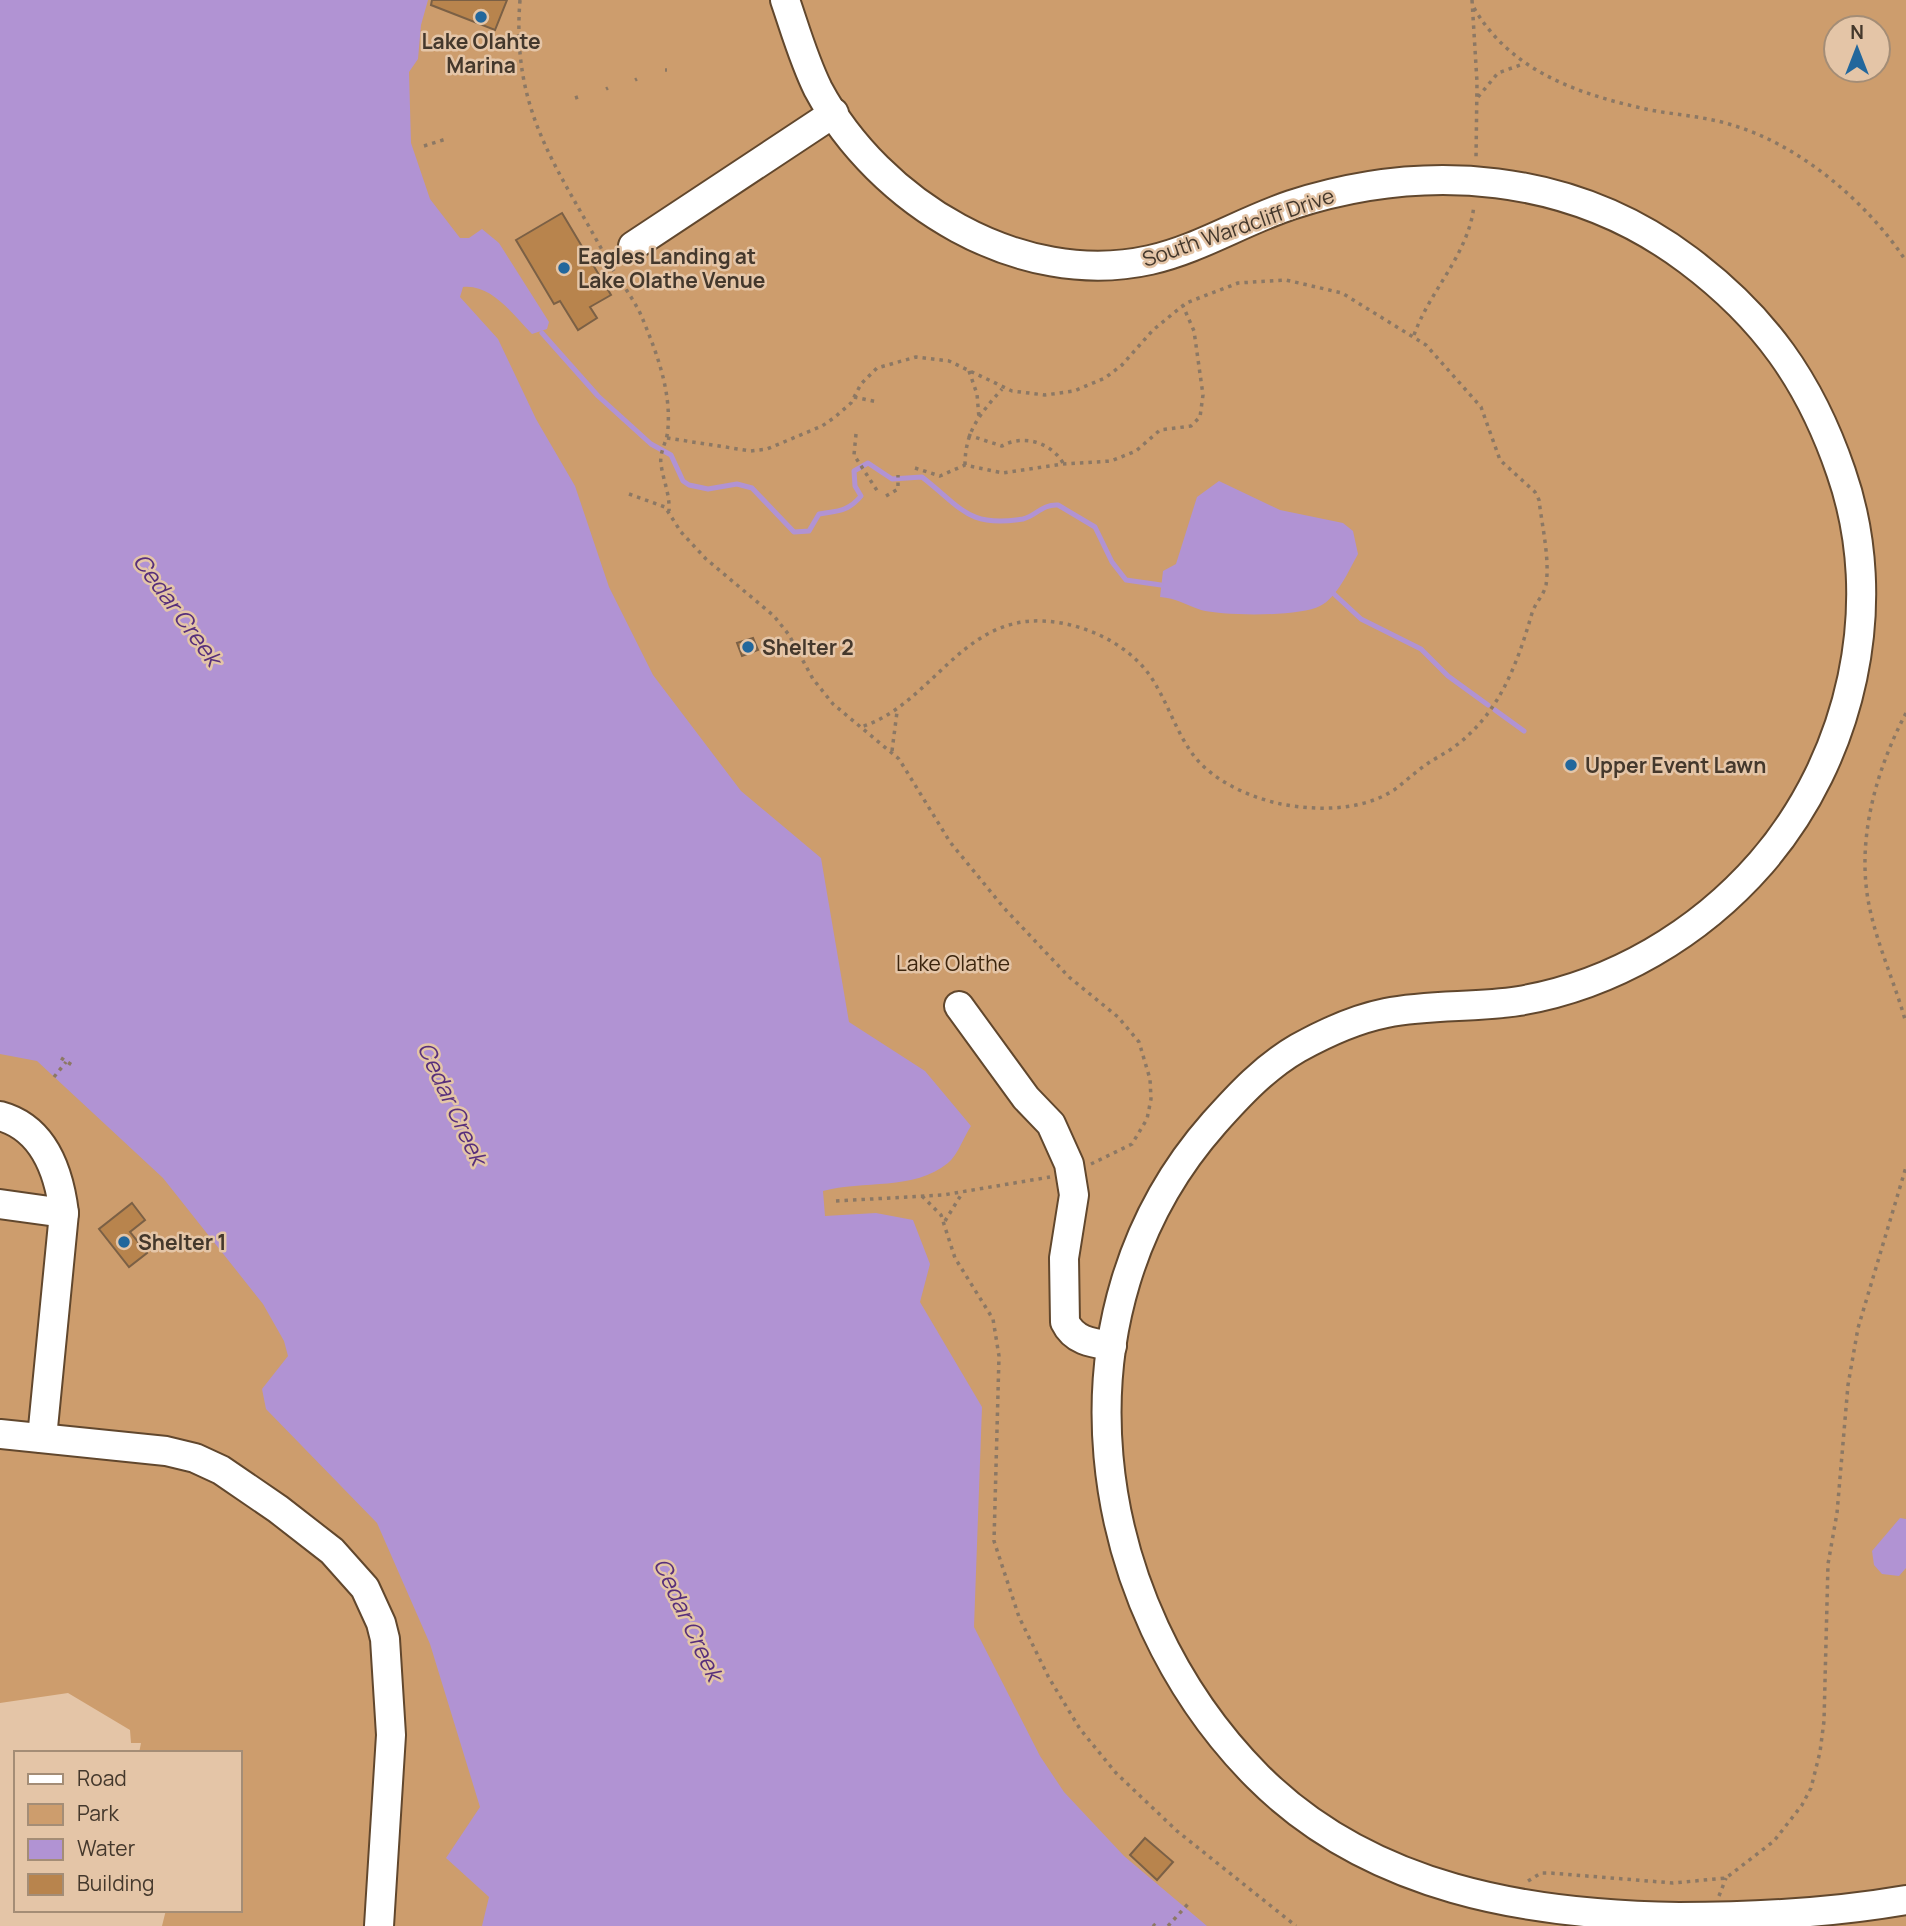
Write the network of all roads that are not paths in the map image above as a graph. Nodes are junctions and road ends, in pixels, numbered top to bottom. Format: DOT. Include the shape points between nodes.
graph roads {
  1 [pos="785,0"];
  2 [pos="834,113"];
  3 [pos="633,246"];
  4 [pos="959,1006"];
  5 [pos="0,1116"];
  6 [pos="0,1204"];
  7 [pos="64,1213"];
  8 [pos="1112,1346"];
  9 [pos="0,1434"];
  10 [pos="42,1438"];
  11 [pos="1906,1900"];
  12 [pos="379,1926"];
  1 -- 2 [label="street, South Wardcliff Drive" via="818,88"];
  2 -- 3 [label="street"];
  2 -- 8 [label="street, South Wardcliff Drive" via="877,167 955,226 1031,258 1074,266 1158,259 1303,201 1407,181 1497,181 1573,199 1668,245 1731,293 1759,322 1782,351 1813,407 1849,500 1860,590 1852,685 1817,784 1762,862 1695,925 1643,959 1599,979 1512,1002 1380,1014 1323,1036 1273,1063 1208,1130 1162,1193 1134,1256"];
  4 -- 8 [label="street" via="1026,1098 1051,1124 1074,1181 1064,1258 1065,1322 1077,1338"];
  5 -- 7 [label="street" via="37,1138 50,1156 61,1184"];
  6 -- 7 [label="street"];
  7 -- 10 [label="street"];
  8 -- 11 [label="street, South Wardcliff Drive" via="1106,1419 1112,1492 1120,1539 1147,1614 1188,1691 1214,1728 1251,1770 1307,1819 1382,1863 1436,1884 1564,1912 1762,1916"];
  9 -- 10 [label="street"];
  10 -- 12 [label="street" via="166,1451 221,1470 332,1551 365,1588 385,1639 391,1735"];
}
